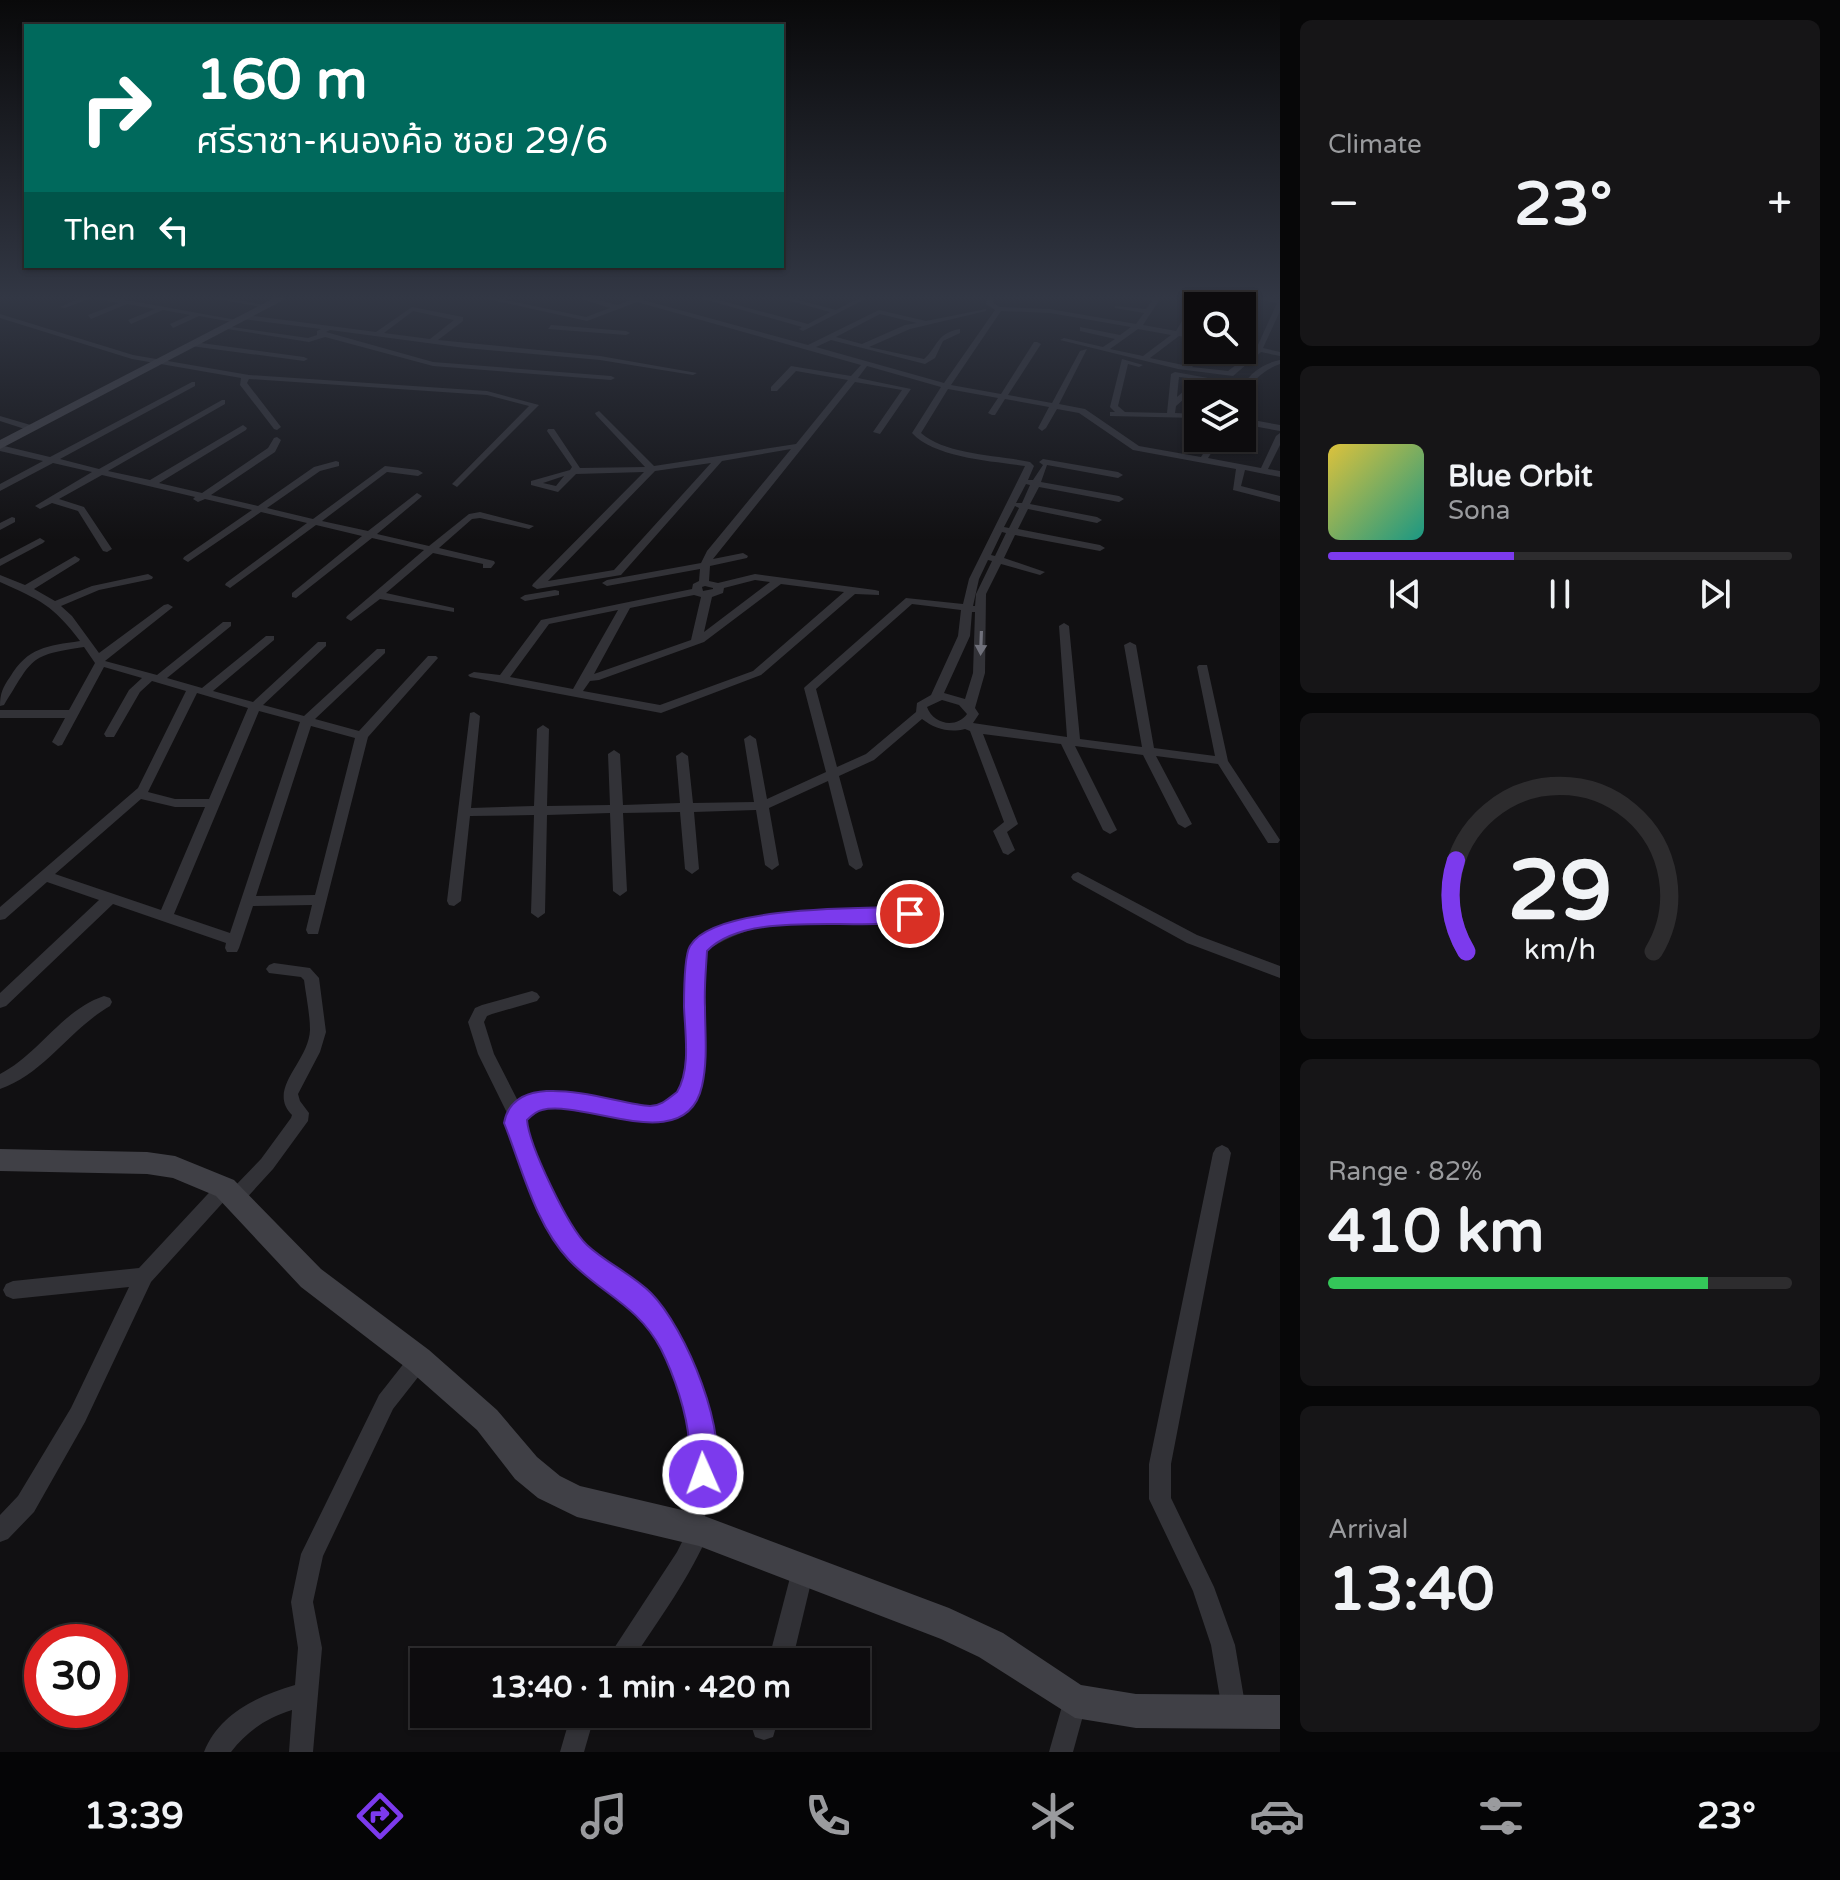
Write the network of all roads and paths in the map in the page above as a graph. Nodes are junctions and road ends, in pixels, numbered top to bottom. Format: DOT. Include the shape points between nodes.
graph roads {
  1 [pos="128,378"];
  2 [pos="193,378"];
  3 [pos="245,378"];
  4 [pos="271,378"];
  5 [pos="608,378"];
  6 [pos="611,378"];
  7 [pos="785,378"];
  8 [pos="846,378"];
  9 [pos="917,378"];
  10 [pos="952,378"];
  11 [pos="1014,378"];
  12 [pos="1070,378"];
  13 [pos="1121,378"];
  14 [pos="1175,378"];
  15 [pos="1202,378"];
  16 [pos="853,379"];
  17 [pos="192,384"];
  18 [pos="946,386"];
  19 [pos="774,389"];
  20 [pos="1002,396"];
  21 [pos="222,402"];
  22 [pos="1056,406"];
  23 [pos="1172,410"];
  24 [pos="1120,412"];
  25 [pos="599,413"];
  26 [pos="992,413"];
  27 [pos="1184,413"];
  28 [pos="1090,414"];
  29 [pos="0,418"];
  30 [pos="1256,424"];
  31 [pos="277,427"];
  32 [pos="31,428"];
  33 [pos="243,428"];
  34 [pos="1042,428"];
  35 [pos="1280,428"];
  36 [pos="551,431"];
  37 [pos="877,432"];
  38 [pos="1280,436"];
  39 [pos="277,440"];
  40 [pos="0,446"];
  41 [pos="798,446"];
  42 [pos="35,450"];
  43 [pos="1208,452"];
  44 [pos="0,455"];
  45 [pos="1205,457"];
  46 [pos="719,459"];
  47 [pos="47,462"];
  48 [pos="336,464"];
  49 [pos="1036,464"];
  50 [pos="1241,467"];
  51 [pos="1265,467"];
  52 [pos="652,469"];
  53 [pos="98,473"];
  54 [pos="418,473"];
  55 [pos="1280,474"];
  56 [pos="1118,475"];
  57 [pos="1030,482"];
  58 [pos="457,484"];
  59 [pos="149,485"];
  60 [pos="0,488"];
  61 [pos="417,496"];
  62 [pos="200,498"];
  63 [pos="1119,499"];
  64 [pos="1280,499"];
  65 [pos="52,500"];
  66 [pos="481,505"];
  67 [pos="1019,505"];
  68 [pos="40,506"];
  69 [pos="257,511"];
  70 [pos="469,517"];
  71 [pos="12,520"];
  72 [pos="1097,520"];
  73 [pos="313,523"];
  74 [pos="0,527"];
  75 [pos="1000,529"];
  76 [pos="1013,531"];
  77 [pos="520,535"];
  78 [pos="370,536"];
  79 [pos="40,541"];
  80 [pos="1100,548"];
  81 [pos="107,549"];
  82 [pos="429,550"];
  83 [pos="743,556"];
  84 [pos="985,557"];
  85 [pos="75,559"];
  86 [pos="188,559"];
  87 [pos="998,560"];
  88 [pos="0,563"];
  89 [pos="705,564"];
  90 [pos="1040,572"];
  91 [pos="148,577"];
  92 [pos="0,578"];
  93 [pos="778,581"];
  94 [pos="230,585"];
  95 [pos="702,589"];
  96 [pos="25,590"];
  97 [pos="852,591"];
  98 [pos="875,593"];
  99 [pos="296,595"];
  100 [pos="378,595"];
  101 [pos="525,598"];
  102 [pos="54,605"];
  103 [pos="626,605"];
  104 [pos="168,607"];
  105 [pos="967,608"];
  106 [pos="450,610"];
  107 [pos="981,610"];
  108 [pos="351,618"];
  109 [pos="227,624"];
  110 [pos="1064,626"];
  111 [pos="270,638"];
  112 [pos="696,641"];
  113 [pos="85,644"];
  114 [pos="322,644"];
  115 [pos="1130,645"];
  116 [pos="381,651"];
  117 [pos="432,658"];
  118 [pos="99,662"];
  119 [pos="1203,667"];
  120 [pos="474,675"];
  121 [pos="587,677"];
  122 [pos="154,678"];
  123 [pos="503,679"];
  124 [pos="198,690"];
  125 [pos="576,693"];
  126 [pos="936,697"];
  127 [pos="0,702"];
  128 [pos="255,706"];
  129 [pos="969,707"];
  130 [pos="922,713"];
  131 [pos="0,714"];
  132 [pos="75,714"];
  133 [pos="474,716"];
  134 [pos="307,720"];
  135 [pos="970,726"];
  136 [pos="543,729"];
  137 [pos="110,734"];
  138 [pos="362,736"];
  139 [pos="750,739"];
  140 [pos="1070,741"];
  141 [pos="58,742"];
  142 [pos="1148,752"];
  143 [pos="614,754"];
  144 [pos="682,756"];
  145 [pos="1222,761"];
  146 [pos="831,775"];
  147 [pos="139,794"];
  148 [pos="215,803"];
  149 [pos="762,806"];
  150 [pos="687,807"];
  151 [pos="616,809"];
  152 [pos="540,810"];
  153 [pos="465,812"];
  154 [pos="1185,824"];
  155 [pos="1110,830"];
  156 [pos="1273,840"];
  157 [pos="1008,850"];
  158 [pos="772,865"];
  159 [pos="856,865"];
  160 [pos="692,869"];
  161 [pos="45,876"];
  162 [pos="1078,877"];
  163 [pos="620,891"];
  164 [pos="109,899"];
  165 [pos="321,900"];
  166 [pos="248,901"];
  167 [pos="454,901"];
  168 [pos="538,913"];
  169 [pos="937,913"];
  170 [pos="0,915"];
  171 [pos="165,918"];
  172 [pos="313,930"];
  173 [pos="274,969"];
  174 [pos="1280,972"];
  175 [pos="532,997"];
  176 [pos="0,1002"];
  177 [pos="104,1002"];
  178 [pos="0,1082"];
  179 [pos="516,1115"];
  180 [pos="1222,1153"];
  181 [pos="0,1160"];
  182 [pos="230,1193"];
  183 [pos="144,1276"];
  184 [pos="13,1290"];
  185 [pos="419,1360"];
  186 [pos="695,1529"];
  187 [pos="0,1531"];
  188 [pos="804,1569"];
  189 [pos="626,1648"];
  190 [pos="784,1648"];
  191 [pos="307,1694"];
  192 [pos="1075,1701"];
  193 [pos="1234,1711"];
  194 [pos="1280,1712"];
  195 [pos="579,1728"];
  196 [pos="216,1752"];
  197 [pos="301,1752"];
  198 [pos="572,1752"];
  199 [pos="1061,1752"];
  1 -- 32 [label="street"];
  2 -- 42 [label="street" via="51,453"];
  3 -- 31 [label="street" via="243,383"];
  4 -- 58 [label="street" via="487,393 535,405"];
  5 -- 6 [label="street"];
  7 -- 19 [label="street"];
  8 -- 16 [label="street"];
  9 -- 18 [label="street"];
  10 -- 18 [label="street"];
  11 -- 20 [label="street"];
  12 -- 22 [label="street"];
  13 -- 24 [label="street" via="1114,407"];
  14 -- 23 [label="street"];
  15 -- 23 [label="street"];
  16 -- 37 [label="street" via="907,389"];
  16 -- 41 [label="street"];
  17 -- 47 [label="street"];
  18 -- 20 [label="street"];
  18 -- 49 [label="street" via="916,433 924,441"];
  20 -- 22 [label="street"];
  20 -- 26 [label="street"];
  21 -- 53 [label="street"];
  22 -- 28 [label="street"];
  22 -- 34 [label="street"];
  23 -- 24 [label="street"];
  23 -- 27 [label="street"];
  24 -- 28 [label="street"];
  25 -- 52 [label="street"];
  28 -- 50 [label="street" via="1136,448"];
  29 -- 32 [label="street"];
  30 -- 35 [label="street"];
  32 -- 40 [label="street"];
  33 -- 59 [label="street"];
  36 -- 52 [label="street" via="576,472"];
  38 -- 51 [label="street"];
  39 -- 62 [label="street" via="272,450"];
  40 -- 47 [label="street"];
  41 -- 46 [label="street"];
  41 -- 89 [label="street"];
  43 -- 45 [label="street"];
  44 -- 47 [label="street"];
  46 -- 52 [label="street"];
  46 -- 52 [label="street" via="617,573 537,586"];
  47 -- 53 [label="street"];
  47 -- 60 [label="street"];
  48 -- 69 [label="street" via="317,469"];
  49 -- 56 [label="street"];
  49 -- 57 [label="street"];
  50 -- 55 [label="street"];
  50 -- 64 [label="street" via="1236,488"];
  53 -- 59 [label="street"];
  53 -- 65 [label="street"];
  54 -- 73 [label="street" via="385,469"];
  57 -- 63 [label="street"];
  57 -- 67 [label="street"];
  59 -- 62 [label="street"];
  61 -- 78 [label="street"];
  62 -- 69 [label="street"];
  65 -- 68 [label="street"];
  65 -- 81 [label="street" via="81,509"];
  66 -- 70 [label="street"];
  67 -- 72 [label="street"];
  67 -- 75 [label="street"];
  67 -- 76 [label="street"];
  69 -- 73 [label="street"];
  69 -- 86 [label="street"];
  70 -- 77 [label="street" via="532,523"];
  70 -- 82 [label="street"];
  71 -- 74 [label="street"];
  73 -- 78 [label="street"];
  73 -- 94 [label="street"];
  75 -- 76 [label="street"];
  75 -- 84 [label="street"];
  76 -- 80 [label="street"];
  76 -- 87 [label="street"];
  78 -- 82 [label="street"];
  78 -- 99 [label="street"];
  79 -- 88 [label="street"];
  82 -- 82 [label="street" via="490,563 487,566"];
  82 -- 100 [label="street"];
  83 -- 89 [label="street"];
  84 -- 87 [label="street"];
  84 -- 105 [label="street"];
  85 -- 96 [label="street"];
  87 -- 90 [label="street"];
  87 -- 107 [label="street" via="981,594"];
  89 -- 95 [label="street"];
  89 -- 101 [label="street"];
  91 -- 102 [label="street" via="96,588"];
  92 -- 96 [label="street"];
  93 -- 95 [label="street" via="755,577"];
  93 -- 97 [label="street"];
  93 -- 112 [label="street"];
  95 -- 103 [label="street"];
  95 -- 112 [label="street"];
  96 -- 102 [label="street"];
  97 -- 98 [label="street"];
  97 -- 125 [label="street" via="757,673 661,709"];
  100 -- 106 [label="street"];
  100 -- 108 [label="street"];
  102 -- 113 [label="street"];
  103 -- 121 [label="street"];
  103 -- 123 [label="street" via="545,622"];
  104 -- 118 [label="street"];
  105 -- 107 [label="street"];
  105 -- 126 [label="street" via="964,636"];
  105 -- 146 [label="street" via="910,600 810,688"];
  107 -- 129 [label="street, one-way" via="979,673"];
  109 -- 122 [label="street"];
  110 -- 140 [label="street"];
  111 -- 124 [label="street"];
  112 -- 121 [label="street"];
  113 -- 118 [label="street"];
  113 -- 127 [label="street" via="37,651"];
  114 -- 128 [label="street"];
  115 -- 142 [label="street"];
  116 -- 134 [label="street"];
  117 -- 138 [label="street"];
  118 -- 122 [label="street"];
  118 -- 132 [label="street"];
  119 -- 145 [label="street"];
  120 -- 123 [label="street"];
  121 -- 125 [label="street"];
  122 -- 124 [label="street"];
  122 -- 137 [label="street" via="135,690"];
  123 -- 125 [label="street"];
  124 -- 128 [label="street"];
  124 -- 147 [label="street"];
  126 -- 129 [label="street"];
  126 -- 130 [label="street" via="921,706"];
  128 -- 134 [label="street"];
  128 -- 148 [label="street"];
  129 -- 135 [label="street"];
  130 -- 135 [label="street" via="938,725"];
  130 -- 146 [label="street" via="870,757"];
  131 -- 132 [label="street"];
  132 -- 141 [label="street"];
  133 -- 153 [label="street"];
  134 -- 138 [label="street"];
  134 -- 166 [label="street"];
  135 -- 140 [label="street"];
  135 -- 157 [label="street" via="1011,824 1000,831"];
  136 -- 152 [label="street"];
  138 -- 165 [label="street"];
  139 -- 149 [label="street"];
  140 -- 142 [label="street"];
  140 -- 155 [label="street"];
  142 -- 145 [label="street"];
  142 -- 154 [label="street"];
  143 -- 151 [label="street"];
  144 -- 150 [label="street"];
  145 -- 156 [label="street"];
  146 -- 149 [label="street"];
  146 -- 159 [label="street"];
  147 -- 148 [label="street" via="175,803"];
  147 -- 161 [label="street"];
  148 -- 171 [label="street"];
  149 -- 150 [label="street"];
  149 -- 158 [label="street"];
  150 -- 151 [label="street"];
  150 -- 160 [label="street"];
  151 -- 152 [label="street"];
  151 -- 163 [label="street"];
  152 -- 153 [label="street"];
  152 -- 168 [label="street"];
  153 -- 167 [label="street"];
  161 -- 164 [label="street"];
  161 -- 170 [label="street"];
  162 -- 174 [label="street" via="1192,939"];
  164 -- 171 [label="street"];
  164 -- 176 [label="street"];
  165 -- 166 [label="street"];
  165 -- 172 [label="street"];
  166 -- 171 [label="street" via="233,944"];
  169 -- 179 [label="street" via="792,917 737,928 705,942 698,949 697,1035 685,1099 653,1115 567,1100 536,1101"];
  173 -- 182 [label="street" via="305,972 311,978 318,1032 290,1094 301,1113 299,1121 267,1164"];
  175 -- 179 [label="street" via="481,1012 476,1022"];
  177 -- 178 [label="street" via="85,1011"];
  179 -- 186 [label="street" via="555,1223 578,1253 642,1301 671,1341 703,1442"];
  180 -- 193 [label="street" via="1160,1464 1160,1499 1203,1587 1223,1645"];
  181 -- 182 [label="street" via="175,1167"];
  182 -- 183 [label="street"];
  182 -- 185 [label="street" via="311,1278"];
  183 -- 184 [label="street"];
  183 -- 187 [label="street" via="78,1415 26,1504"];
  185 -- 186 [label="street" via="487,1420 549,1487 577,1501"];
  185 -- 191 [label="street" via="386,1402 312,1554 302,1602 310,1648"];
  186 -- 188 [label="street"];
  186 -- 189 [label="street" via="685,1560"];
  188 -- 190 [label="street"];
  188 -- 192 [label="street" via="972,1635"];
  191 -- 196 [label="street" via="257,1709 233,1727"];
  191 -- 197 [label="street"];
  192 -- 193 [label="street" via="1136,1711"];
  192 -- 199 [label="street"];
  193 -- 194 [label="street"];
  195 -- 198 [label="street"];
}
